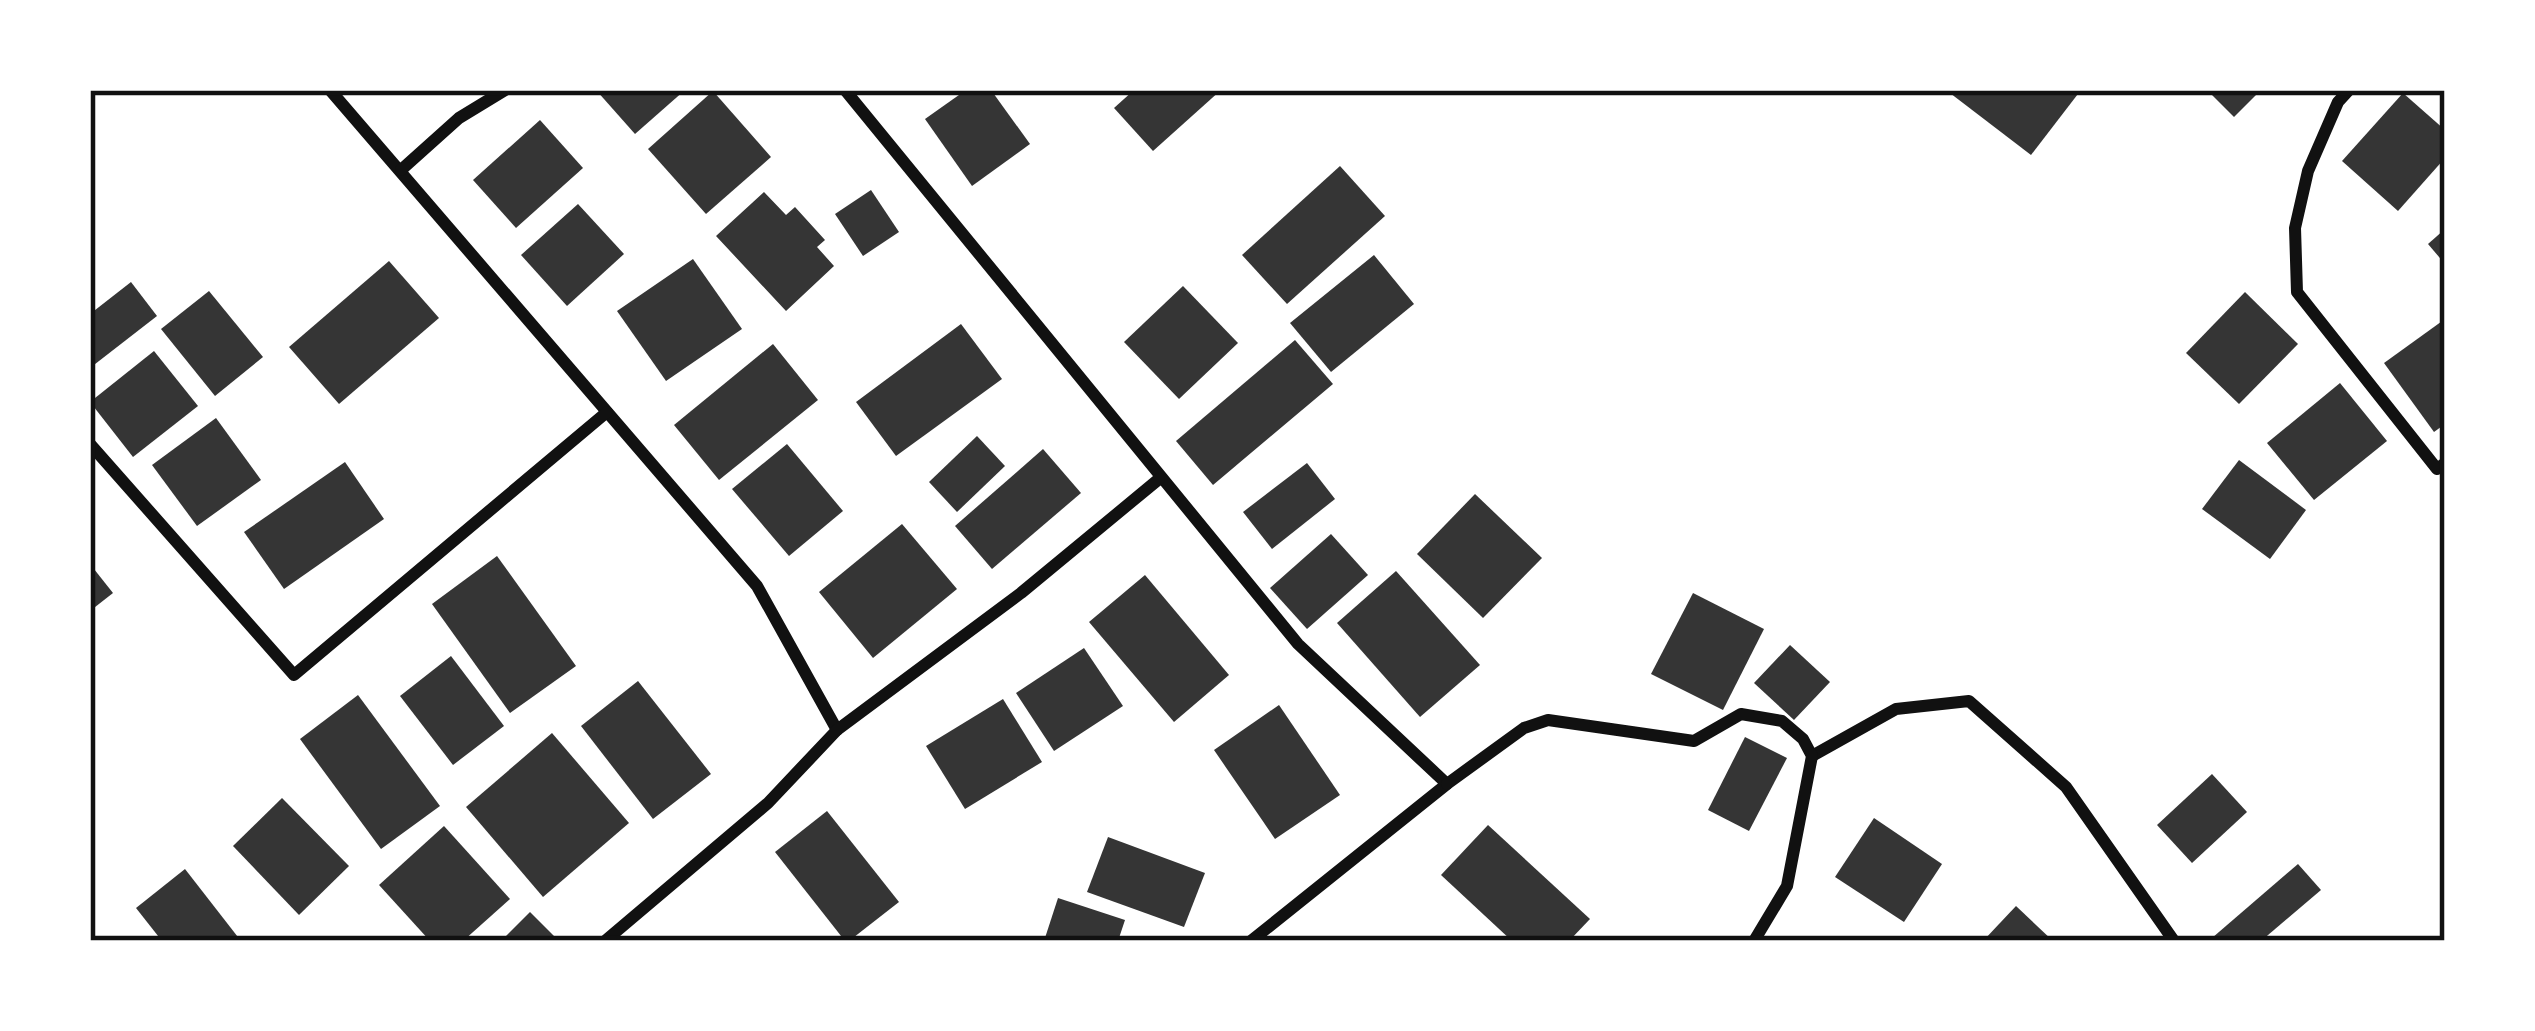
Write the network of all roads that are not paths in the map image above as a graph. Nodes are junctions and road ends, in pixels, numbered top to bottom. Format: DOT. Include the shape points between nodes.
graph roads {
  1 [pos="330,90"];
  2 [pos="505,90"];
  3 [pos="844,90"];
  4 [pos="2349,90"];
  5 [pos="401,170"];
  6 [pos="607,412"];
  7 [pos="90,444"];
  8 [pos="2445,463"];
  9 [pos="1159,479"];
  10 [pos="837,730"];
  11 [pos="1811,756"];
  12 [pos="1447,784"];
  13 [pos="604,941"];
  14 [pos="1251,941"];
  15 [pos="1754,941"];
  16 [pos="2174,941"];
  1 -- 5 [label="street"];
  2 -- 5 [label="street"];
  3 -- 9 [label="street"];
  4 -- 8 [label="street" via="2308,171 2295,228 2297,292 2437,469"];
  5 -- 6 [label="street"];
  6 -- 7 [label="street" via="294,675"];
  6 -- 10 [label="street" via="757,586"];
  9 -- 10 [label="street"];
  9 -- 12 [label="street" via="1298,644"];
  10 -- 13 [label="street" via="769,802"];
  11 -- 12 [label="street" via="1783,721 1741,714 1694,741 1548,720 1524,728"];
  11 -- 15 [label="street" via="1787,886"];
  11 -- 16 [label="street" via="1896,709 1969,701 2066,787"];
  12 -- 14 [label="street"];
}
